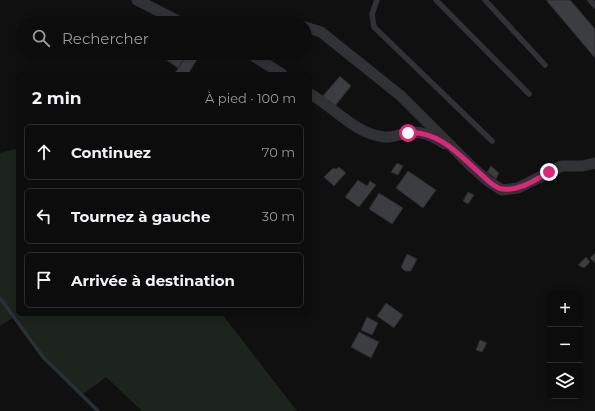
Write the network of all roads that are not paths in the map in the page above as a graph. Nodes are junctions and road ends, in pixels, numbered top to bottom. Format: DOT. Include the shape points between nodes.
graph roads {
  1 [pos="137,0"];
  2 [pos="377,0"];
  3 [pos="436,0"];
  4 [pos="485,0"];
  5 [pos="590,0"];
  6 [pos="595,6"];
  7 [pos="168,16"];
  8 [pos="312,30"];
  9 [pos="260,60"];
  10 [pos="545,65"];
  11 [pos="279,72"];
  12 [pos="529,94"];
  13 [pos="312,95"];
  14 [pos="492,141"];
  15 [pos="454,149"];
  16 [pos="595,163"];
  1 -- 7 [label="street"];
  2 -- 14 [label="lane" via="372,14 374,27"];
  3 -- 12 [label="lane"];
  4 -- 10 [label="lane"];
  5 -- 6 [label="lane"];
  8 -- 15 [label="street" via="321,32 402,96"];
  9 -- 11 [label="street"];
  13 -- 15 [label="street" via="347,121 369,133 383,137 416,132 430,135"];
  15 -- 16 [label="street" via="488,181 502,190 518,188 562,166"];
}
